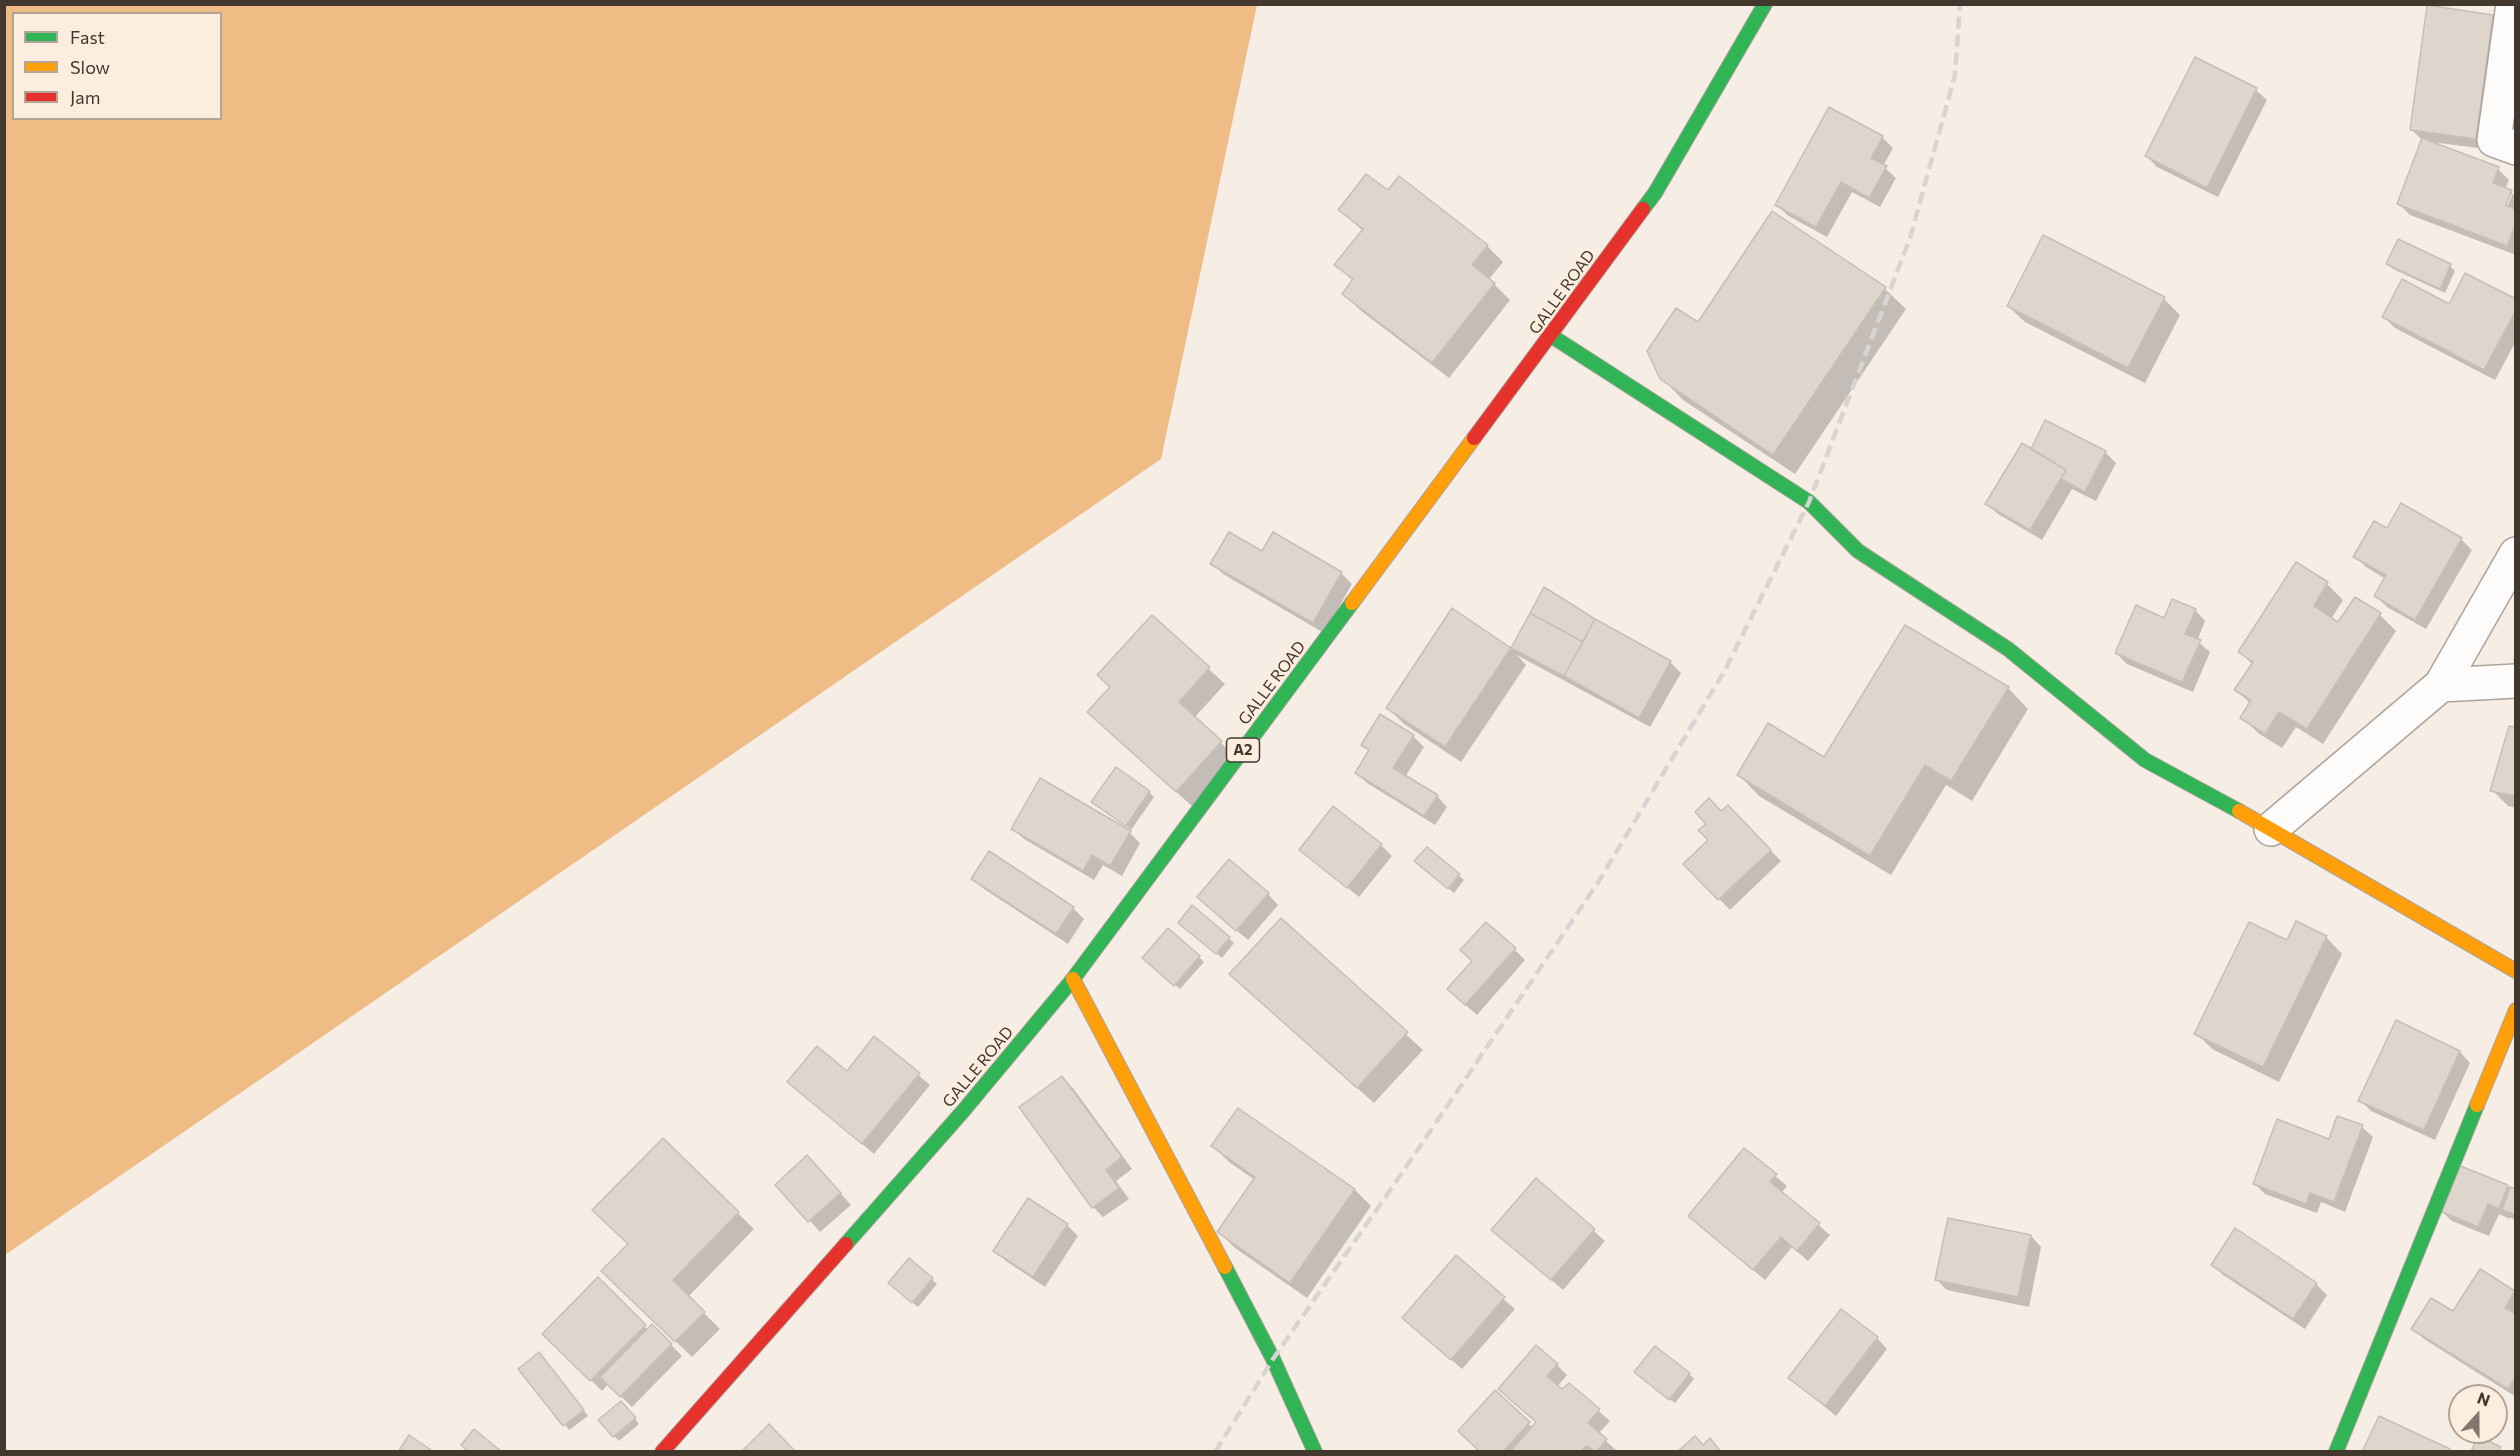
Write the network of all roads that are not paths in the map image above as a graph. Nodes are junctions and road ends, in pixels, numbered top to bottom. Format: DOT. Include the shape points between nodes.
graph roads {
  1 [pos="1765,4"];
  2 [pos="2513,4"];
  3 [pos="2516,148"];
  4 [pos="1550,335"];
  5 [pos="2516,554"];
  6 [pos="2516,681"];
  7 [pos="2441,685"];
  8 [pos="2271,829"];
  9 [pos="2516,971"];
  10 [pos="1073,979"];
  11 [pos="2516,1010"];
  12 [pos="662,1452"];
  13 [pos="1314,1452"];
  14 [pos="2336,1452"];
  1 -- 4 [label="main road, GALLE ROAD / A2" via="1655,193"];
  2 -- 3 [label="street" via="2494,140"];
  4 -- 8 [label="main road" via="1809,502 1858,551 2008,649 2145,759"];
  4 -- 10 [label="main road, GALLE ROAD / A2"];
  5 -- 7 [label="street"];
  6 -- 7 [label="street"];
  7 -- 8 [label="street"];
  8 -- 9 [label="main road"];
  10 -- 12 [label="main road, GALLE ROAD / A2" via="964,1110"];
  10 -- 13 [label="main road" via="1273,1359"];
  11 -- 14 [label="main road"];
}
